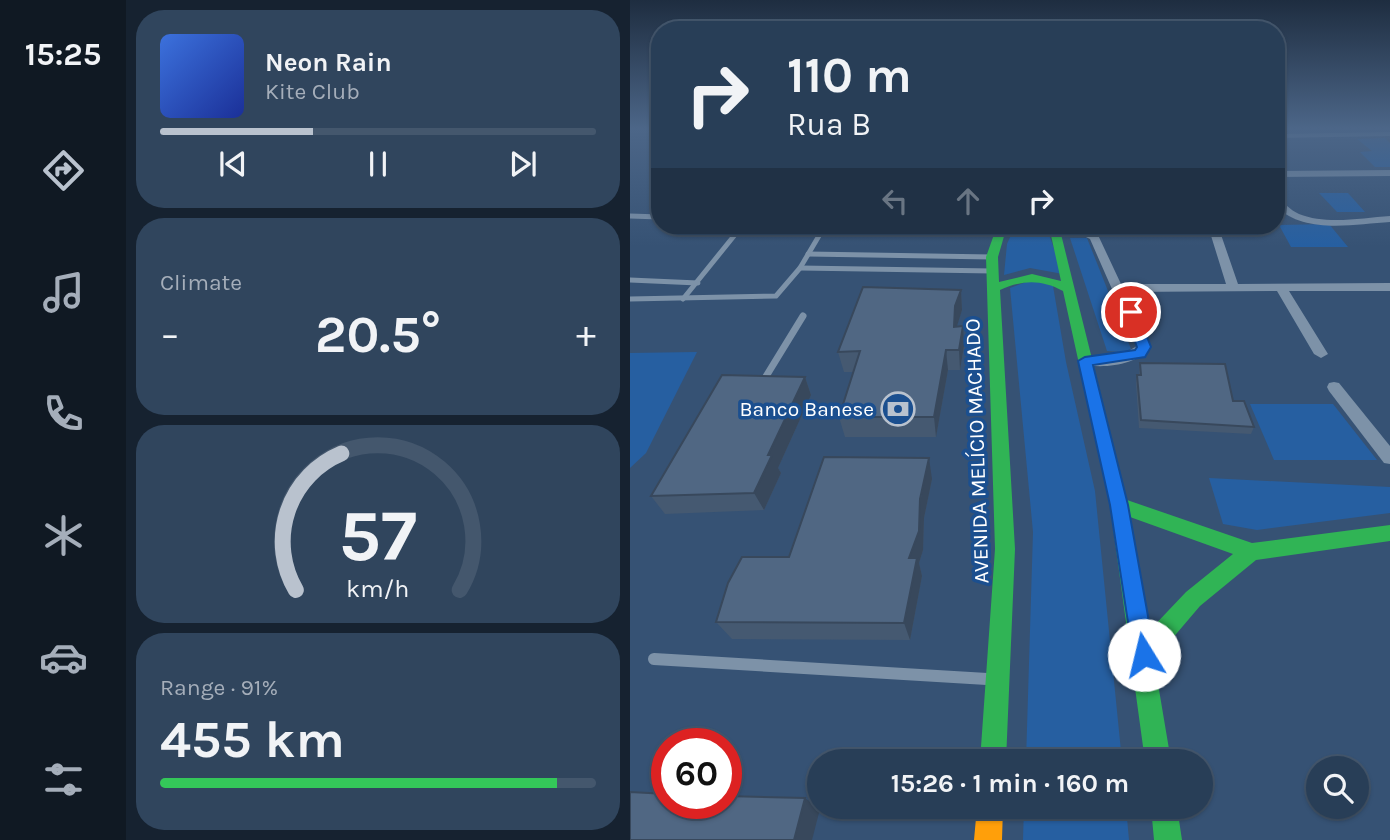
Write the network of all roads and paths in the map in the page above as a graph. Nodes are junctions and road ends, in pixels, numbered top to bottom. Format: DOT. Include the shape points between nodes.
graph roads {
  1 [pos="1285,173"];
  2 [pos="1390,173"];
  3 [pos="1285,211"];
  4 [pos="630,216"];
  5 [pos="651,217"];
  6 [pos="1390,219"];
  7 [pos="735,235"];
  8 [pos="819,235"];
  9 [pos="1000,235"];
  10 [pos="1056,235"];
  11 [pos="1090,235"];
  12 [pos="1216,235"];
  13 [pos="808,254"];
  14 [pos="992,264"];
  15 [pos="800,268"];
  16 [pos="630,280"];
  17 [pos="698,283"];
  18 [pos="1233,287"];
  19 [pos="1280,287"];
  20 [pos="1390,287"];
  21 [pos="1120,288"];
  22 [pos="993,289"];
  23 [pos="1070,290"];
  24 [pos="630,299"];
  25 [pos="683,299"];
  26 [pos="803,316"];
  27 [pos="1321,355"];
  28 [pos="1085,361"];
  29 [pos="765,378"];
  30 [pos="1334,387"];
  31 [pos="1390,458"];
  32 [pos="1119,505"];
  33 [pos="1390,533"];
  34 [pos="1252,552"];
  35 [pos="1144,655"];
  36 [pos="654,659"];
  37 [pos="998,679"];
  38 [pos="994,749"];
  39 [pos="1156,749"];
  40 [pos="989,819"];
  41 [pos="1165,819"];
  42 [pos="988,840"];
  43 [pos="1168,840"];
  1 -- 2 [label="street"];
  3 -- 6 [label="street" via="1303,219"];
  4 -- 5 [label="lane"];
  7 -- 17 [label="lane"];
  8 -- 13 [label="lane"];
  9 -- 14 [label="main road, AVENIDA MELÍCIO MACHADO"];
  10 -- 23 [label="main road"];
  11 -- 21 [label="street"];
  12 -- 18 [label="street"];
  13 -- 14 [label="lane"];
  13 -- 15 [label="lane"];
  14 -- 15 [label="lane"];
  14 -- 22 [label="main road, AVENIDA MELÍCIO MACHADO"];
  15 -- 25 [label="lane" via="776,296"];
  16 -- 17 [label="lane"];
  17 -- 25 [label="lane"];
  18 -- 19 [label="street"];
  18 -- 21 [label="street"];
  19 -- 20 [label="street"];
  19 -- 27 [label="street"];
  21 -- 28 [label="street" via="1144,347 1131,357"];
  22 -- 23 [label="main road" via="1008,280 1034,275"];
  22 -- 37 [label="main road, AVENIDA MELÍCIO MACHADO" via="1005,549"];
  23 -- 28 [label="main road"];
  24 -- 25 [label="lane"];
  26 -- 29 [label="lane"];
  28 -- 32 [label="main road"];
  30 -- 31 [label="street"];
  32 -- 34 [label="main road"];
  32 -- 35 [label="main road"];
  33 -- 34 [label="main road"];
  34 -- 35 [label="main road" via="1208,582 1177,612"];
  35 -- 39 [label="main road"];
  36 -- 37 [label="lane"];
  37 -- 38 [label="main road, AVENIDA MELÍCIO MACHADO"];
  40 -- 42 [label="main road"];
  41 -- 43 [label="main road"];
}
